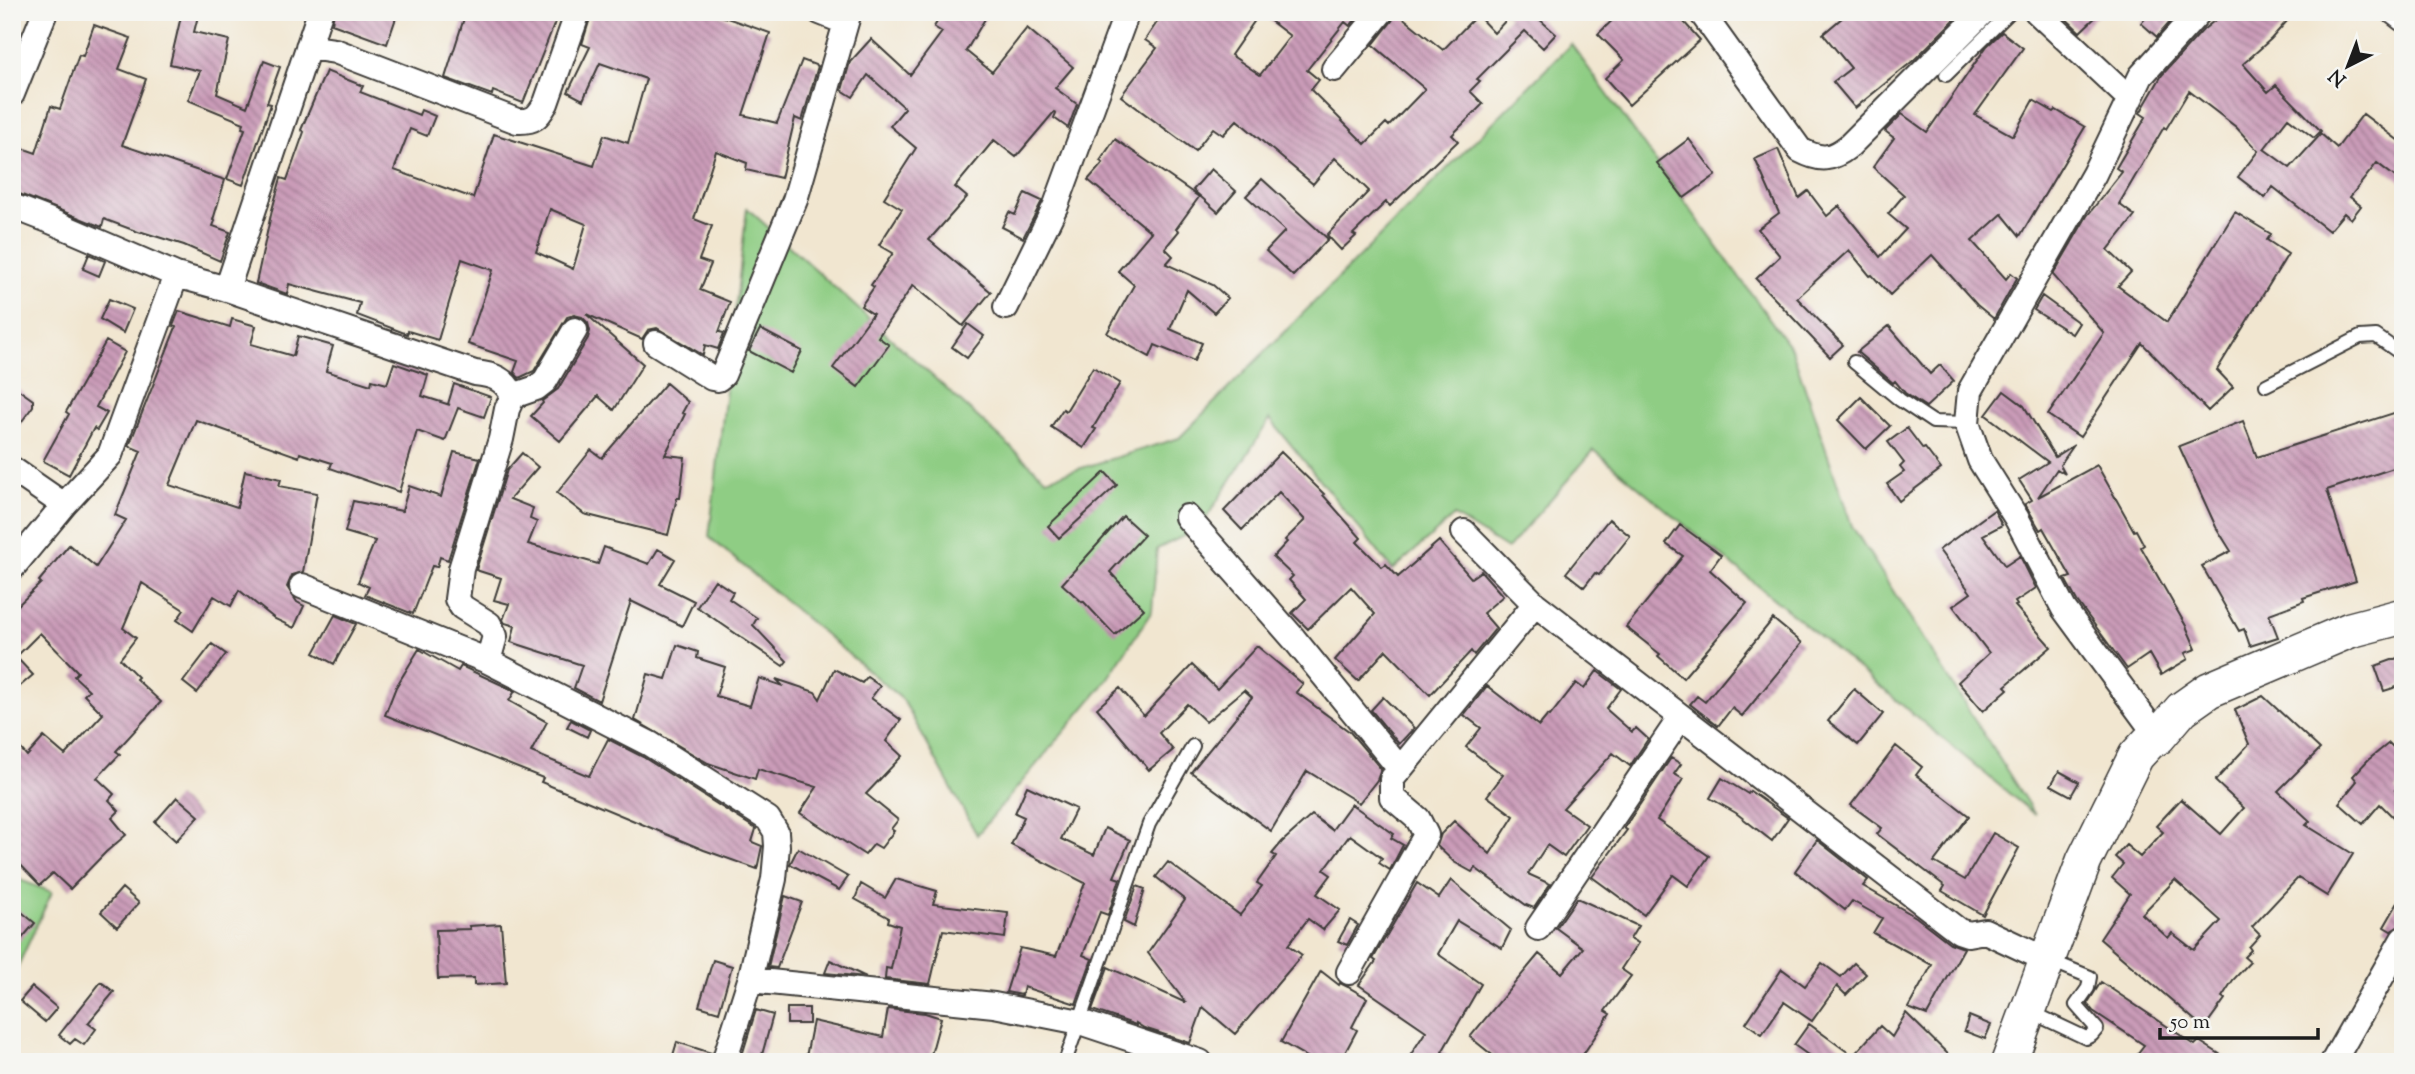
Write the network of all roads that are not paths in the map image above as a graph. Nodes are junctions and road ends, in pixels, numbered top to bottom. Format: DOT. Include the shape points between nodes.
graph roads {
  1 [pos="45,12"];
  2 [pos="320,12"];
  3 [pos="578,12"];
  4 [pos="820,12"];
  5 [pos="1127,12"];
  6 [pos="1381,12"];
  7 [pos="1701,12"];
  8 [pos="1983,12"];
  9 [pos="2010,12"];
  10 [pos="2037,12"];
  11 [pos="2199,12"];
  12 [pos="2394,12"];
  13 [pos="847,17"];
  14 [pos="2403,19"];
  15 [pos="308,47"];
  16 [pos="1335,69"];
  17 [pos="1946,75"];
  18 [pos="12,94"];
  19 [pos="2129,98"];
  20 [pos="12,206"];
  21 [pos="176,275"];
  22 [pos="227,289"];
  23 [pos="1006,307"];
  24 [pos="575,330"];
  25 [pos="656,343"];
  26 [pos="2403,355"];
  27 [pos="1854,362"];
  28 [pos="2266,385"];
  29 [pos="513,396"];
  30 [pos="1967,423"];
  31 [pos="12,469"];
  32 [pos="64,505"];
  33 [pos="1187,517"];
  34 [pos="1464,532"];
  35 [pos="12,568"];
  36 [pos="302,586"];
  37 [pos="1535,604"];
  38 [pos="2403,616"];
  39 [pos="488,661"];
  40 [pos="1681,717"];
  41 [pos="2158,737"];
  42 [pos="1193,746"];
  43 [pos="1400,769"];
  44 [pos="1538,928"];
  45 [pos="2403,939"];
  46 [pos="2047,960"];
  47 [pos="1349,972"];
  48 [pos="750,980"];
  49 [pos="2028,1011"];
  50 [pos="1080,1022"];
  51 [pos="724,1062"];
  52 [pos="1065,1062"];
  53 [pos="1200,1062"];
  54 [pos="2008,1062"];
  55 [pos="2333,1062"];
  1 -- 18 [label="street"];
  2 -- 15 [label="street"];
  3 -- 15 [label="street" via="546,103 528,122 335,51"];
  4 -- 13 [label="street"];
  5 -- 23 [label="street" via="1056,205"];
  6 -- 16 [label="street"];
  7 -- 8 [label="street" via="1800,150 1816,158 1836,156 1849,146"];
  9 -- 17 [label="lane"];
  10 -- 19 [label="street"];
  11 -- 19 [label="street" via="2141,76"];
  12 -- 14 [label="street"];
  13 -- 25 [label="street" via="795,200 723,375 712,378"];
  15 -- 22 [label="street"];
  19 -- 30 [label="street" via="2094,174 1970,391"];
  20 -- 21 [label="street"];
  21 -- 22 [label="street"];
  21 -- 32 [label="street" via="110,455"];
  22 -- 29 [label="street" via="492,375 507,383"];
  24 -- 29 [label="street" via="545,381"];
  26 -- 28 [label="lane" via="2376,336 2360,337"];
  27 -- 30 [label="lane" via="1933,422"];
  29 -- 39 [label="street" via="461,569 457,599 489,624 495,636"];
  30 -- 41 [label="street" via="1980,460 2064,609"];
  31 -- 32 [label="street"];
  32 -- 35 [label="street"];
  33 -- 43 [label="street"];
  34 -- 37 [label="street"];
  36 -- 39 [label="street"];
  37 -- 40 [label="street"];
  37 -- 43 [label="street"];
  38 -- 41 [label="street" via="2350,630 2210,691 2182,709"];
  39 -- 48 [label="street" via="650,744 768,819 776,832 774,879"];
  40 -- 44 [label="street"];
  40 -- 46 [label="street" via="1959,931 1985,931"];
  41 -- 46 [label="street" via="2136,756 2084,862"];
  42 -- 50 [label="lane" via="1149,824"];
  43 -- 47 [label="street" via="1392,779 1392,797 1418,819 1426,835"];
  45 -- 55 [label="street"];
  46 -- 49 [label="street"];
  46 -- 49 [label="lane" via="2090,977 2076,1005 2097,1029 2086,1038"];
  48 -- 50 [label="street" via="994,1004"];
  48 -- 51 [label="street"];
  49 -- 54 [label="street"];
  50 -- 52 [label="lane"];
  50 -- 53 [label="street"];
}
